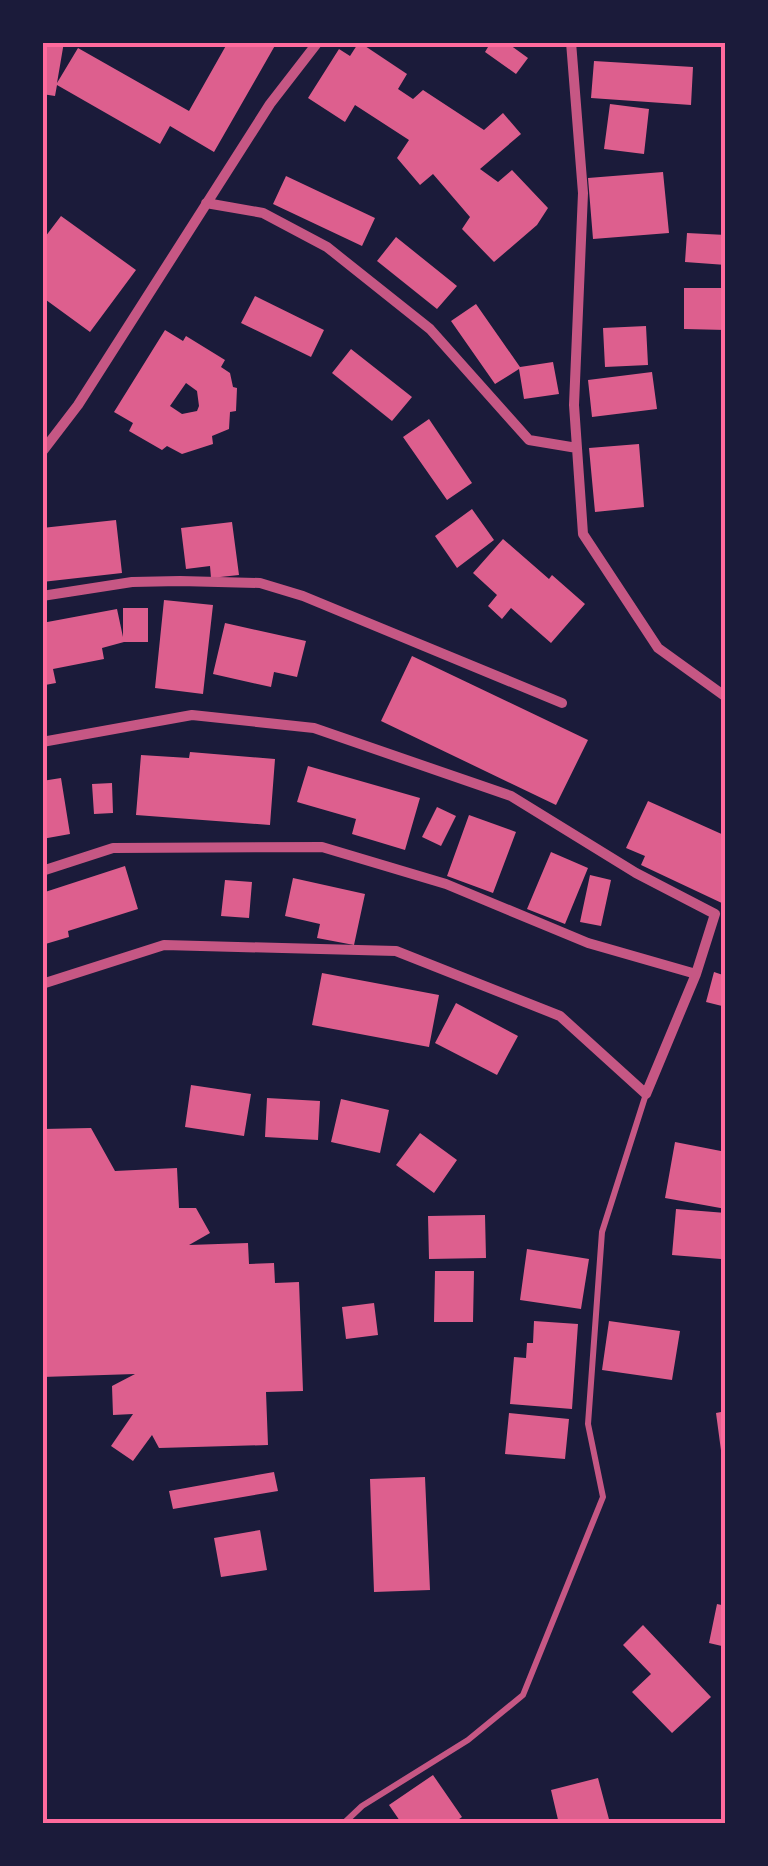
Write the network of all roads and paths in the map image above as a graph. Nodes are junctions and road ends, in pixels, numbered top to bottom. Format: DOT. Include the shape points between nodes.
graph roads {
  1 [pos="318,42"];
  2 [pos="571,42"];
  3 [pos="206,204"];
  4 [pos="577,448"];
  5 [pos="42,452"];
  6 [pos="42,596"];
  7 [pos="726,697"];
  8 [pos="562,702"];
  9 [pos="42,742"];
  10 [pos="42,871"];
  11 [pos="696,974"];
  12 [pos="42,984"];
  13 [pos="646,1094"];
  14 [pos="343,1824"];
  1 -- 3 [label="street"];
  2 -- 4 [label="street" via="582,193"];
  3 -- 4 [label="street" via="263,214 327,247 430,329 529,440"];
  3 -- 5 [label="street"];
  4 -- 7 [label="street" via="583,534 658,648"];
  6 -- 8 [label="street" via="132,582 260,583"];
  9 -- 11 [label="street" via="192,715 314,728 511,796 714,914"];
  10 -- 11 [label="street" via="113,848 322,848 446,884 588,943"];
  11 -- 13 [label="street"];
  12 -- 13 [label="street" via="164,945 396,951 560,1016"];
  13 -- 14 [label="lane" via="602,1232 588,1424 603,1496 523,1694 468,1740"];
}
